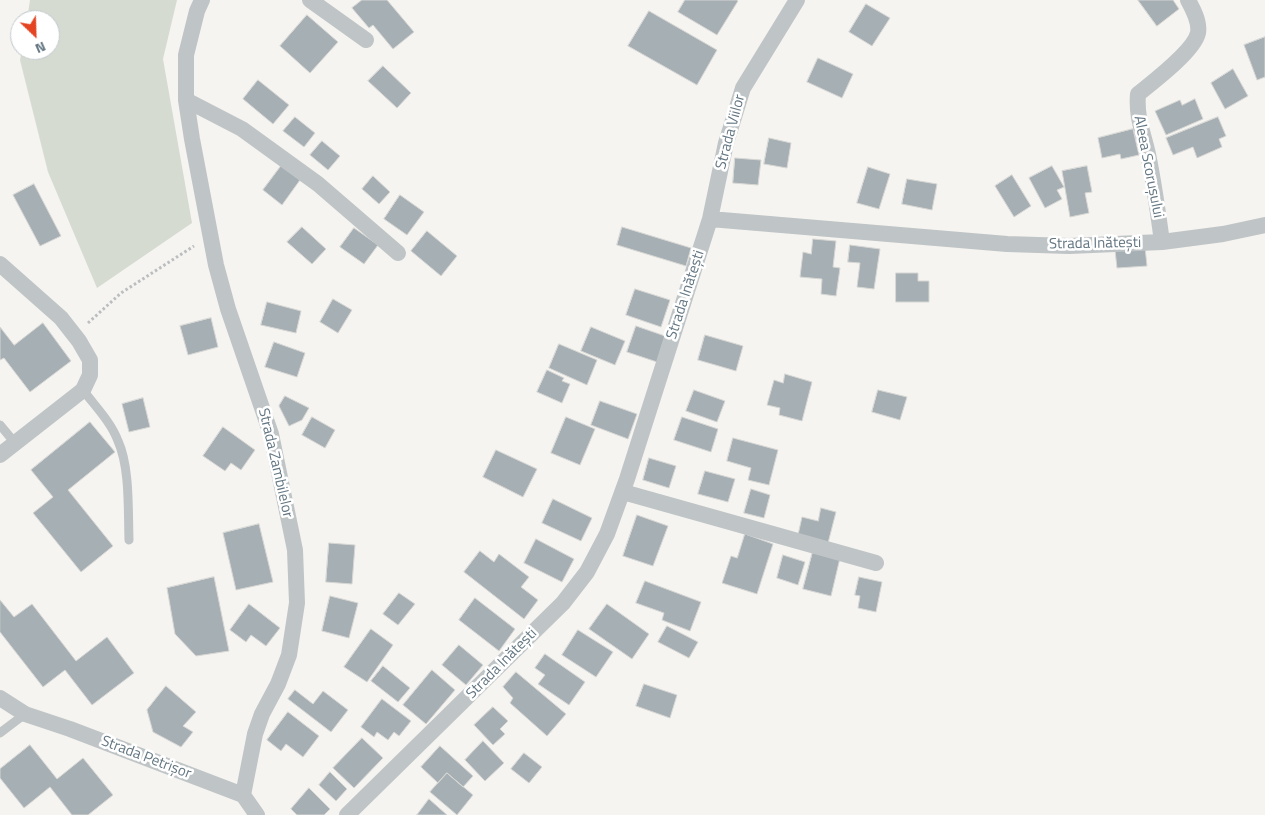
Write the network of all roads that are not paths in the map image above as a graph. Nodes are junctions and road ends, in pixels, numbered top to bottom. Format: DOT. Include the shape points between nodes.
graph roads {
  1 [pos="202,0"];
  2 [pos="310,0"];
  3 [pos="797,0"];
  4 [pos="1188,0"];
  5 [pos="366,40"];
  6 [pos="186,100"];
  7 [pos="710,219"];
  8 [pos="1265,226"];
  9 [pos="1162,242"];
  10 [pos="398,253"];
  11 [pos="0,264"];
  12 [pos="83,390"];
  13 [pos="0,425"];
  14 [pos="16,443"];
  15 [pos="0,455"];
  16 [pos="623,492"];
  17 [pos="129,540"];
  18 [pos="876,563"];
  19 [pos="0,698"];
  20 [pos="25,714"];
  21 [pos="0,734"];
  22 [pos="242,795"];
  23 [pos="257,815"];
  24 [pos="347,815"];
  1 -- 6 [label="street, Strada Zambilelor" via="186,55"];
  2 -- 5 [label="street"];
  3 -- 7 [label="street, Strada Viilor" via="743,88 726,143"];
  4 -- 9 [label="street, Aleea Scorușului" via="1198,33 1189,49 1138,94 1137,110 1148,154"];
  6 -- 10 [label="street" via="242,129 318,184"];
  6 -- 22 [label="street, Strada Zambilelor" via="210,235 228,309 271,434 294,550 297,603 289,655 255,734"];
  7 -- 9 [label="street, Strada Inătești" via="1007,244 1068,246"];
  7 -- 16 [label="street, Strada Inătești"];
  8 -- 9 [label="street, Strada Inătești"];
  11 -- 12 [label="street" via="61,318 74,335 90,360 90,375"];
  12 -- 14 [label="street"];
  12 -- 17 [label="lane" via="118,439 124,457"];
  13 -- 14 [label="lane"];
  14 -- 15 [label="street"];
  16 -- 18 [label="street"];
  16 -- 24 [label="street, Strada Inătești" via="591,564 563,603"];
  19 -- 20 [label="street, Strada Petrișor"];
  20 -- 21 [label="lane"];
  20 -- 22 [label="street, Strada Petrișor"];
  22 -- 23 [label="street"];
}
